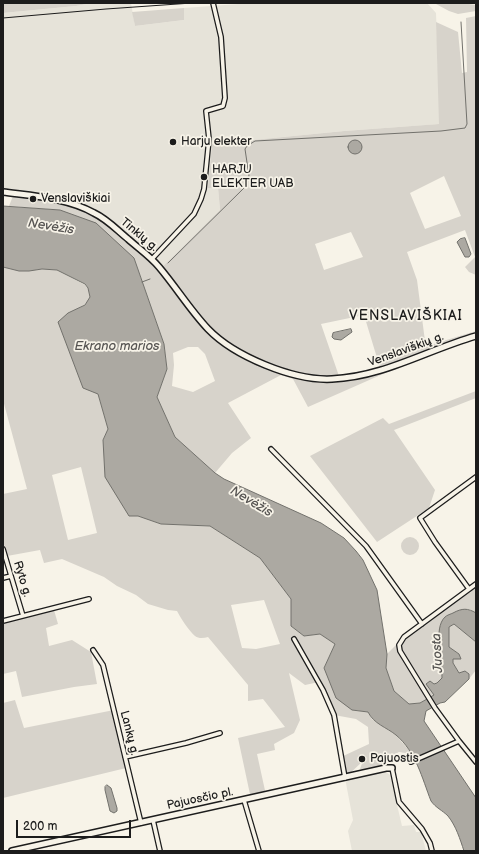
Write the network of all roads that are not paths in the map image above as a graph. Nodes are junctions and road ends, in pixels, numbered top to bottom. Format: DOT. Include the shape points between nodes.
graph roads {
  1 [pos="213,3"];
  2 [pos="3,192"];
  3 [pos="152,259"];
  4 [pos="194,313"];
  5 [pos="476,336"];
  6 [pos="271,449"];
  7 [pos="476,476"];
  8 [pos="3,549"];
  9 [pos="10,576"];
  10 [pos="3,578"];
  11 [pos="476,584"];
  12 [pos="469,589"];
  13 [pos="89,599"];
  14 [pos="23,616"];
  15 [pos="3,620"];
  16 [pos="422,624"];
  17 [pos="294,639"];
  18 [pos="93,650"];
  19 [pos="220,733"];
  20 [pos="459,741"];
  21 [pos="125,757"];
  22 [pos="411,762"];
  23 [pos="476,762"];
  24 [pos="392,768"];
  25 [pos="345,778"];
  26 [pos="244,800"];
  27 [pos="153,820"];
  28 [pos="141,822"];
  29 [pos="12,851"];
  30 [pos="160,851"];
  31 [pos="259,851"];
  32 [pos="432,851"];
  1 -- 3 [label="street" via="221,37 225,98 223,106 206,111 209,139 204,189 194,214"];
  2 -- 3 [label="main road, Tinklų g." via="56,200 94,213"];
  3 -- 4 [label="main road, Tinklų g."];
  4 -- 5 [label="main road, Venslaviškių g." via="207,328 228,345 271,367 290,374 319,379 351,378 374,373"];
  6 -- 16 [label="street" via="366,546"];
  7 -- 12 [label="street" via="420,518"];
  8 -- 9 [label="street, Ryto g."];
  9 -- 10 [label="street"];
  9 -- 14 [label="street, Ryto g."];
  11 -- 12 [label="street"];
  12 -- 16 [label="street"];
  13 -- 14 [label="street, Ryto g."];
  14 -- 15 [label="street, Ryto g."];
  16 -- 20 [label="street" via="404,637 399,645 400,651"];
  17 -- 25 [label="street" via="334,715"];
  18 -- 21 [label="street, Lankų g." via="103,665"];
  19 -- 21 [label="street"];
  20 -- 22 [label="street"];
  20 -- 23 [label="street"];
  21 -- 28 [label="street, Lankų g."];
  24 -- 25 [label="main road, Pajuosčio pl."];
  24 -- 32 [label="street" via="399,802 422,829"];
  25 -- 26 [label="main road, Pajuosčio pl."];
  26 -- 27 [label="main road, Pajuosčio pl."];
  26 -- 31 [label="street"];
  27 -- 28 [label="main road, Pajuosčio pl."];
  27 -- 30 [label="street"];
  28 -- 29 [label="main road, Pajuosčio pl."];
}
